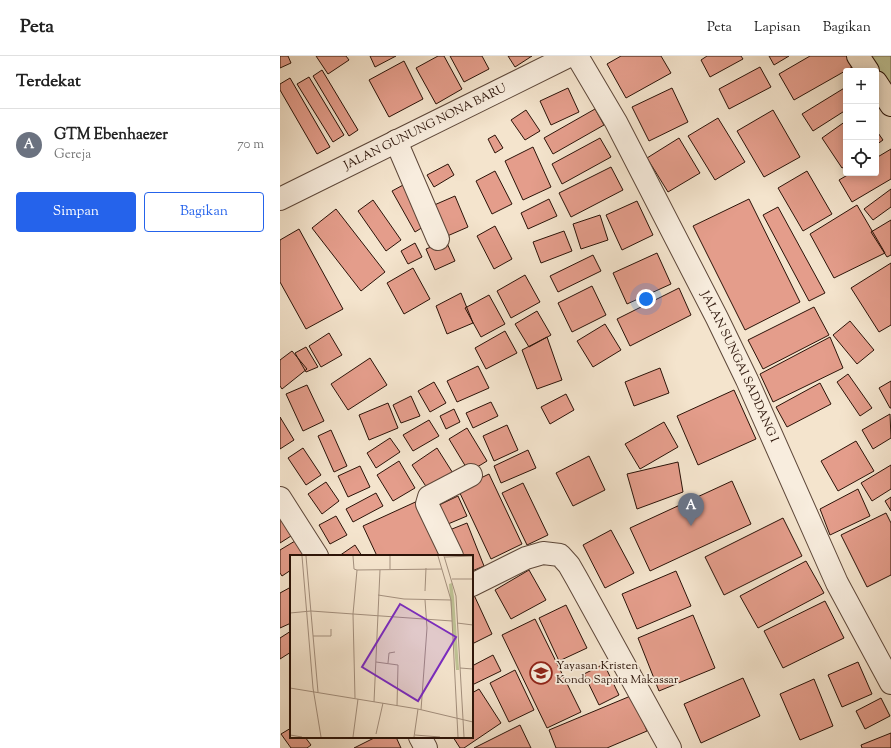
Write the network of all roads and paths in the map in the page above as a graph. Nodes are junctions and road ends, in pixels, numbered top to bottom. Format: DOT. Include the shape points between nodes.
graph roads {
  1 [pos="570,56"];
  2 [pos="577,56"];
  3 [pos="858,56"];
  4 [pos="866,68"];
  5 [pos="879,87"];
  6 [pos="891,105"];
  7 [pos="396,141"];
  8 [pos="280,199"];
  9 [pos="438,239"];
  10 [pos="471,475"];
  11 [pos="280,498"];
  12 [pos="316,555"];
  13 [pos="452,555"];
  14 [pos="473,584"];
  15 [pos="891,683"];
  16 [pos="421,738"];
  17 [pos="426,748"];
  18 [pos="670,748"];
  1 -- 7 [label="street, JALAN GUNUNG NONA BARU"];
  2 -- 15 [label="street, JALAN SUNGAI SADDANG I" via="616,122 717,318 837,583"];
  3 -- 4 [label="main road"];
  5 -- 6 [label="main road"];
  7 -- 8 [label="street, JALAN GUNUNG NONA BARU"];
  7 -- 9 [label="street"];
  10 -- 13 [label="street" via="429,497 426,504"];
  11 -- 12 [label="street"];
  14 -- 18 [label="street" via="526,558 543,553 560,554 572,570"];
  16 -- 17 [label="street"];
}
